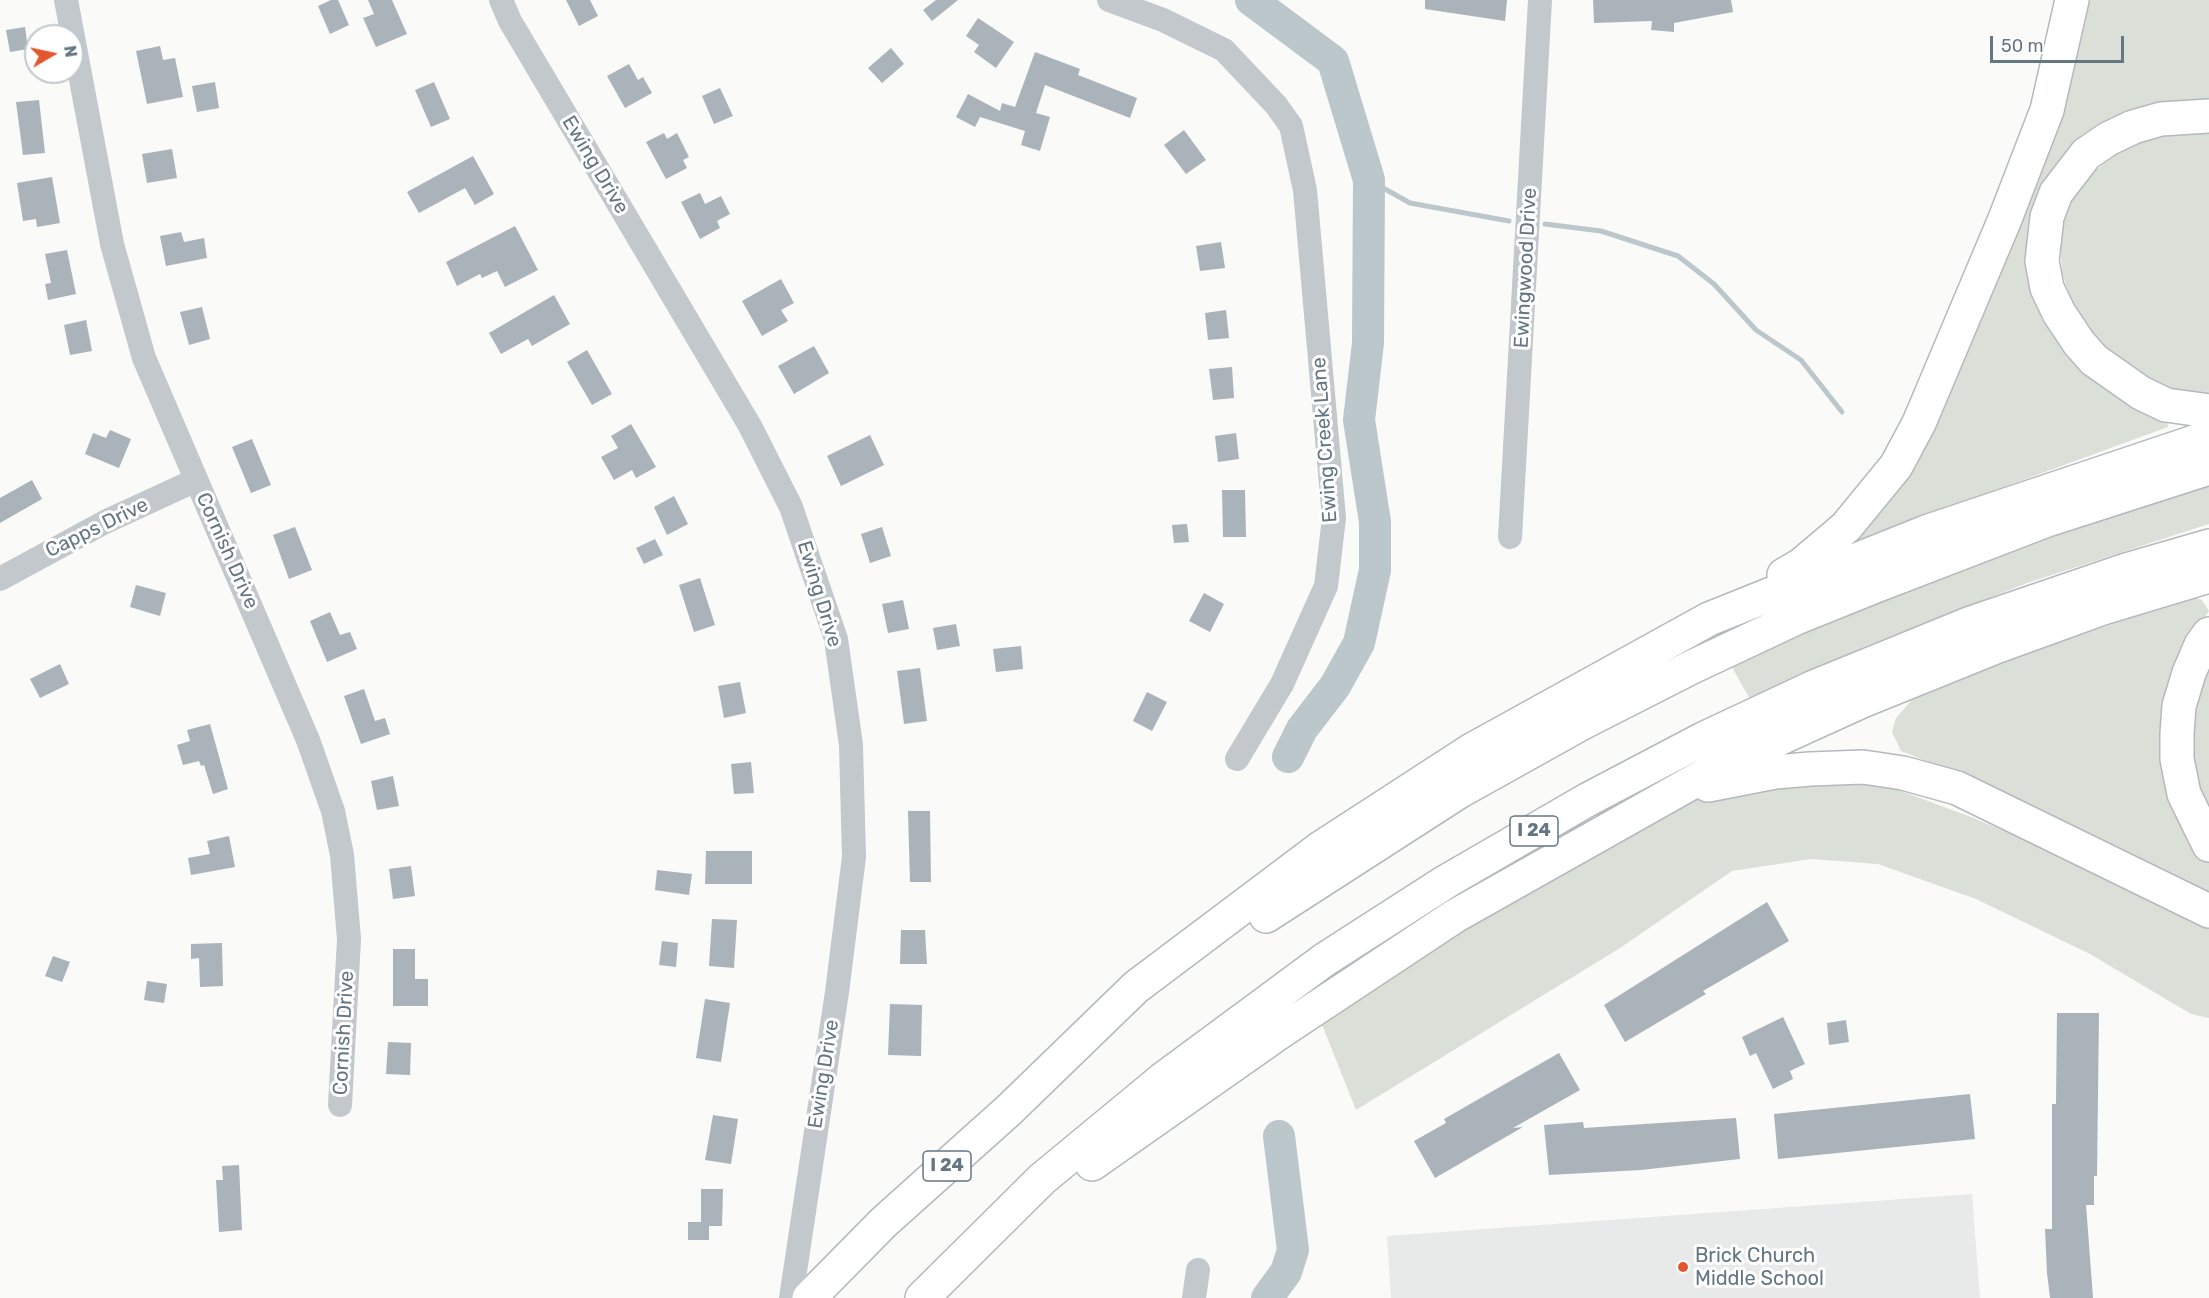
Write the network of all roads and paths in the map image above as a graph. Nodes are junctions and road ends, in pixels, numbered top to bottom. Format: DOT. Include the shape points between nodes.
graph roads {
  1 [pos="66,0"];
  2 [pos="501,0"];
  3 [pos="1109,0"];
  4 [pos="1540,0"];
  5 [pos="2072,0"];
  6 [pos="2209,116"];
  7 [pos="2209,411"];
  8 [pos="2209,437"];
  9 [pos="2209,468"];
  10 [pos="196,480"];
  11 [pos="1510,537"];
  12 [pos="2209,546"];
  13 [pos="2209,576"];
  14 [pos="0,579"];
  15 [pos="1709,619"];
  16 [pos="2209,634"];
  17 [pos="1237,759"];
  18 [pos="1671,792"];
  19 [pos="2209,845"];
  20 [pos="2209,911"];
  21 [pos="339,1105"];
  22 [pos="1009,1110"];
  23 [pos="948,1270"];
  24 [pos="1198,1270"];
  25 [pos="791,1298"];
  26 [pos="809,1298"];
  27 [pos="922,1298"];
  28 [pos="1194,1298"];
  1 -- 10 [label="street, Cornish Drive" via="112,244 144,358"];
  2 -- 25 [label="street, Ewing Drive" via="750,426 791,507 836,639 850,745 854,857"];
  3 -- 17 [label="street, Ewing Creek Lane" via="1224,50 1291,126 1305,190 1334,518 1326,586 1282,684"];
  4 -- 11 [label="street, Ewingwood Drive"];
  5 -- 15 [label="highway" via="2048,110 1940,378 1896,466 1846,527 1801,565"];
  6 -- 7 [label="highway" via="2161,119 2133,127 2086,154 2056,193 2047,217 2042,261 2047,288 2059,313 2094,360 2141,393 2166,405"];
  8 -- 15 [label="highway" via="1926,532"];
  9 -- 22 [label="highway, I 24" via="2047,520 1796,618 1582,723 1460,791 1292,897 1183,975"];
  10 -- 14 [label="street, Capps Drive" via="105,522"];
  10 -- 21 [label="street, Cornish Drive" via="308,740 333,812 346,890 349,939"];
  12 -- 23 [label="highway, I 24" via="1971,623 1814,687 1587,800 1447,881 1314,967 1163,1079 1042,1179"];
  13 -- 18 [label="highway" via="2103,608 1987,650 1862,701"];
  15 -- 22 [label="highway" via="1470,751 1322,847 1136,987"];
  16 -- 19 [label="highway" via="2188,673 2179,705 2177,743 2184,794"];
  18 -- 20 [label="highway" via="1810,769 1863,767 1903,773 1957,788"];
  18 -- 23 [label="highway" via="1455,916 1110,1150"];
  22 -- 26 [label="highway, I 24" via="884,1222"];
  23 -- 27 [label="highway, I 24"];
  24 -- 28 [label="street"];
}
